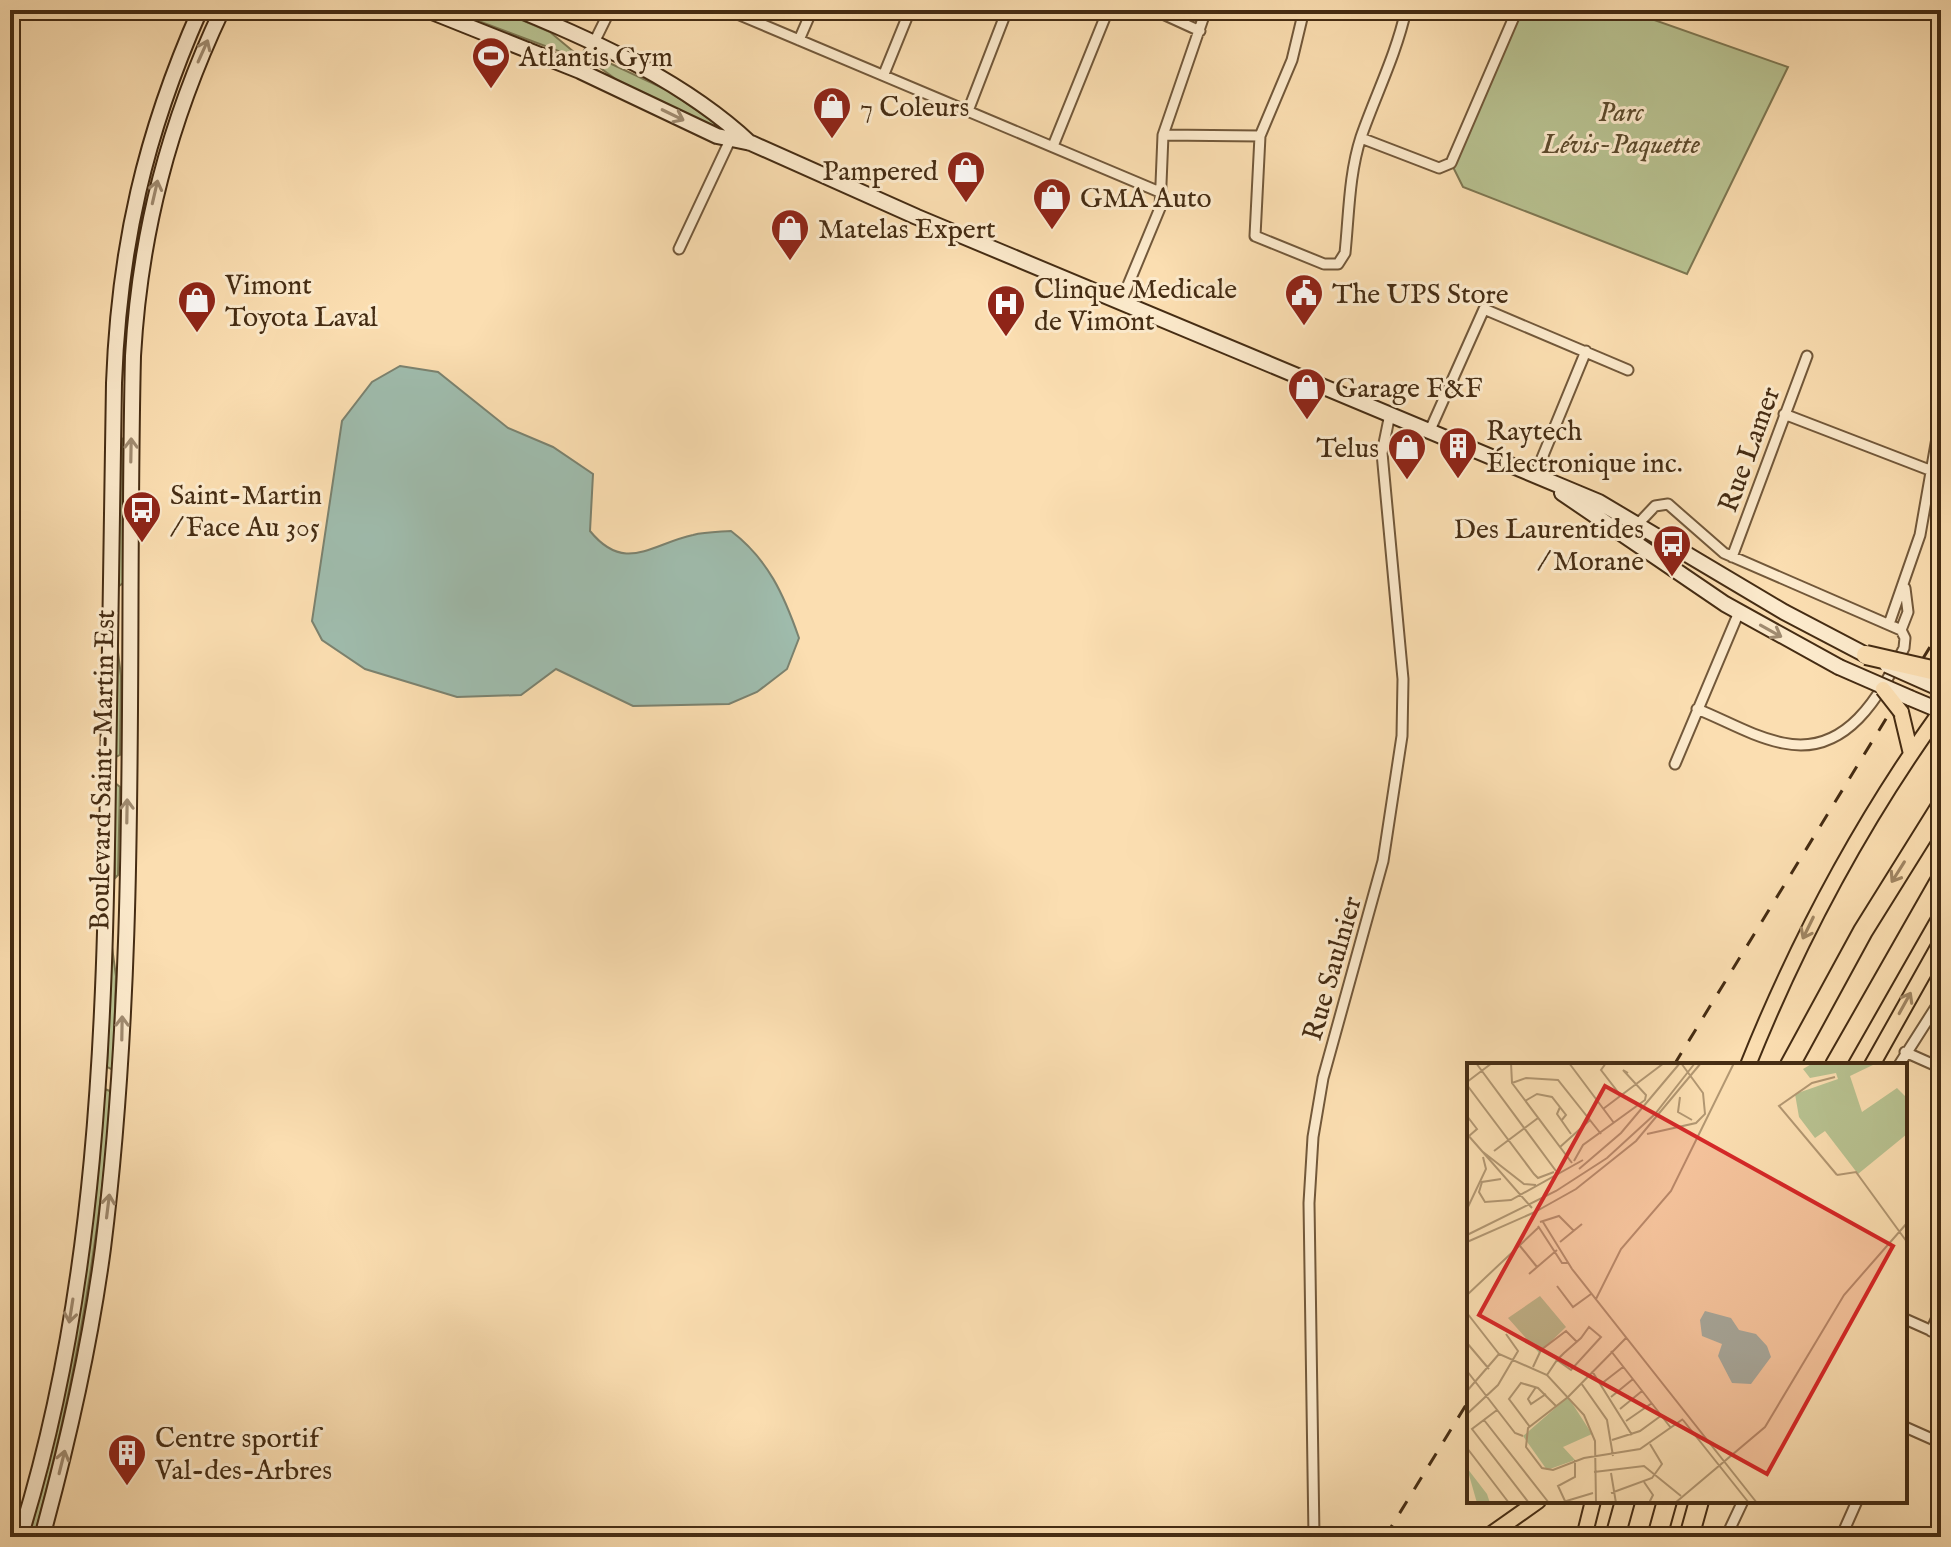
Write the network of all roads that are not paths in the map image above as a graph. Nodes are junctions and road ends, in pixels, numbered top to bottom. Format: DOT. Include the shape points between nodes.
graph roads {
  1 [pos="200,10"];
  2 [pos="222,10"];
  3 [pos="427,10"];
  4 [pos="519,10"];
  5 [pos="610,10"];
  6 [pos="728,10"];
  7 [pos="812,10"];
  8 [pos="910,10"];
  9 [pos="1007,10"];
  10 [pos="1108,10"];
  11 [pos="1154,10"];
  12 [pos="1206,10"];
  13 [pos="1304,10"];
  14 [pos="1406,10"];
  15 [pos="1517,10"];
  16 [pos="1200,31"];
  17 [pos="799,40"];
  18 [pos="594,44"];
  19 [pos="580,71"];
  20 [pos="884,74"];
  21 [pos="968,111"];
  22 [pos="733,134"];
  23 [pos="1163,135"];
  24 [pos="1260,136"];
  25 [pos="1361,138"];
  26 [pos="1053,146"];
  27 [pos="1162,193"];
  28 [pos="679,249"];
  29 [pos="1121,302"];
  30 [pos="1586,351"];
  31 [pos="1807,356"];
  32 [pos="1628,370"];
  33 [pos="1390,414"];
  34 [pos="1784,414"];
  35 [pos="1941,415"];
  36 [pos="1430,430"];
  37 [pos="1932,471"];
  38 [pos="1535,475"];
  39 [pos="1638,524"];
  40 [pos="1732,557"];
  41 [pos="1905,587"];
  42 [pos="1739,612"];
  43 [pos="1889,624"];
  44 [pos="1901,630"];
  45 [pos="1866,655"];
  46 [pos="1941,671"];
  47 [pos="1883,689"];
  48 [pos="1941,689"];
  49 [pos="1697,709"];
  50 [pos="1941,711"];
  51 [pos="1911,754"];
  52 [pos="1675,764"];
  53 [pos="1941,806"];
  54 [pos="1941,879"];
  55 [pos="1941,942"];
  56 [pos="1941,999"];
  57 [pos="1905,1052"];
  58 [pos="1749,1063"];
  59 [pos="1791,1063"];
  60 [pos="1837,1063"];
  61 [pos="1873,1063"];
  62 [pos="1900,1063"];
  63 [pos="1941,1068"];
  64 [pos="1941,1308"];
  65 [pos="1907,1320"];
  66 [pos="1936,1333"];
  67 [pos="1907,1428"];
  68 [pos="1941,1443"];
  69 [pos="1535,1503"];
  70 [pos="1592,1503"];
  71 [pos="1624,1503"];
  72 [pos="1666,1503"];
  73 [pos="1698,1503"];
  74 [pos="1742,1503"];
  75 [pos="1856,1503"];
  76 [pos="20,1537"];
  77 [pos="42,1537"];
  78 [pos="1314,1537"];
  79 [pos="1487,1537"];
  80 [pos="1584,1537"];
  81 [pos="1615,1537"];
  82 [pos="1657,1537"];
  83 [pos="1689,1537"];
  84 [pos="1726,1537"];
  85 [pos="1841,1537"];
  1 -- 76 [label="main road, Boulevard Saint-Martin Est, one-way" via="170,80 140,176 118,296 106,952 98,1086 68,1331"];
  77 -- 2 [label="main road, Boulevard Saint-Martin Est, one-way" via="98,1278 121,1073 137,299 164,156 183,97"];
  3 -- 19 [label="main road"];
  4 -- 18 [label="main road"];
  5 -- 18 [label="street"];
  6 -- 17 [label="street"];
  7 -- 17 [label="street"];
  8 -- 20 [label="street"];
  9 -- 21 [label="street"];
  10 -- 26 [label="street"];
  11 -- 16 [label="street"];
  12 -- 16 [label="street"];
  13 -- 24 [label="street" via="1292,60"];
  14 -- 25 [label="street" via="1397,48"];
  15 -- 25 [label="street" via="1451,163 1439,168"];
  16 -- 23 [label="street"];
  17 -- 20 [label="street"];
  18 -- 19 [label="street"];
  18 -- 22 [label="main road" via="679,91"];
  19 -- 22 [label="main road, one-way" via="708,132"];
  20 -- 21 [label="street"];
  21 -- 26 [label="street"];
  22 -- 28 [label="street"];
  22 -- 29 [label="main road"];
  23 -- 24 [label="street"];
  23 -- 27 [label="street"];
  24 -- 25 [label="street" via="1255,236 1324,264 1338,264 1345,253 1352,170"];
  26 -- 27 [label="street"];
  27 -- 29 [label="street"];
  29 -- 33 [label="main road"];
  30 -- 32 [label="street"];
  30 -- 36 [label="street" via="1484,309"];
  30 -- 38 [label="street"];
  31 -- 34 [label="street, Rue Lamer"];
  33 -- 36 [label="main road"];
  33 -- 78 [label="street, Rue Saulnier" via="1382,453 1402,665 1402,736 1380,876 1323,1078 1313,1137 1309,1191"];
  34 -- 37 [label="street"];
  34 -- 40 [label="street, Rue Lamer"];
  35 -- 37 [label="street"];
  36 -- 38 [label="main road"];
  37 -- 41 [label="street"];
  38 -- 39 [label="main road"];
  38 -- 42 [label="main road"];
  39 -- 40 [label="street" via="1655,506 1668,504"];
  39 -- 45 [label="main road"];
  40 -- 43 [label="street"];
  41 -- 43 [label="street"];
  41 -- 44 [label="street" via="1908,612"];
  42 -- 47 [label="main road, one-way, bridge"];
  42 -- 49 [label="street"];
  43 -- 44 [label="street"];
  44 -- 49 [label="street" via="1905,644 1874,700 1856,723 1828,740 1782,743"];
  45 -- 46 [label="highway, bridge"];
  45 -- 48 [label="main road, bridge"];
  47 -- 50 [label="main road, bridge"];
  47 -- 51 [label="main road, bridge" via="1904,719"];
  49 -- 52 [label="street"];
  50 -- 51 [label="main road"];
  51 -- 58 [label="main road, one-way" via="1831,883"];
  53 -- 59 [label="highway, one-way" via="1863,931"];
  54 -- 60 [label="highway"];
  61 -- 55 [label="main road, one-way"];
  56 -- 57 [label="street"];
  57 -- 62 [label="street"];
  57 -- 63 [label="street"];
  64 -- 66 [label="street"];
  65 -- 66 [label="street"];
  67 -- 68 [label="street"];
  69 -- 79 [label="main road"];
  70 -- 80 [label="main road"];
  71 -- 81 [label="highway"];
  72 -- 82 [label="highway"];
  73 -- 83 [label="highway"];
  74 -- 84 [label="street"];
  75 -- 85 [label="street"];
}
